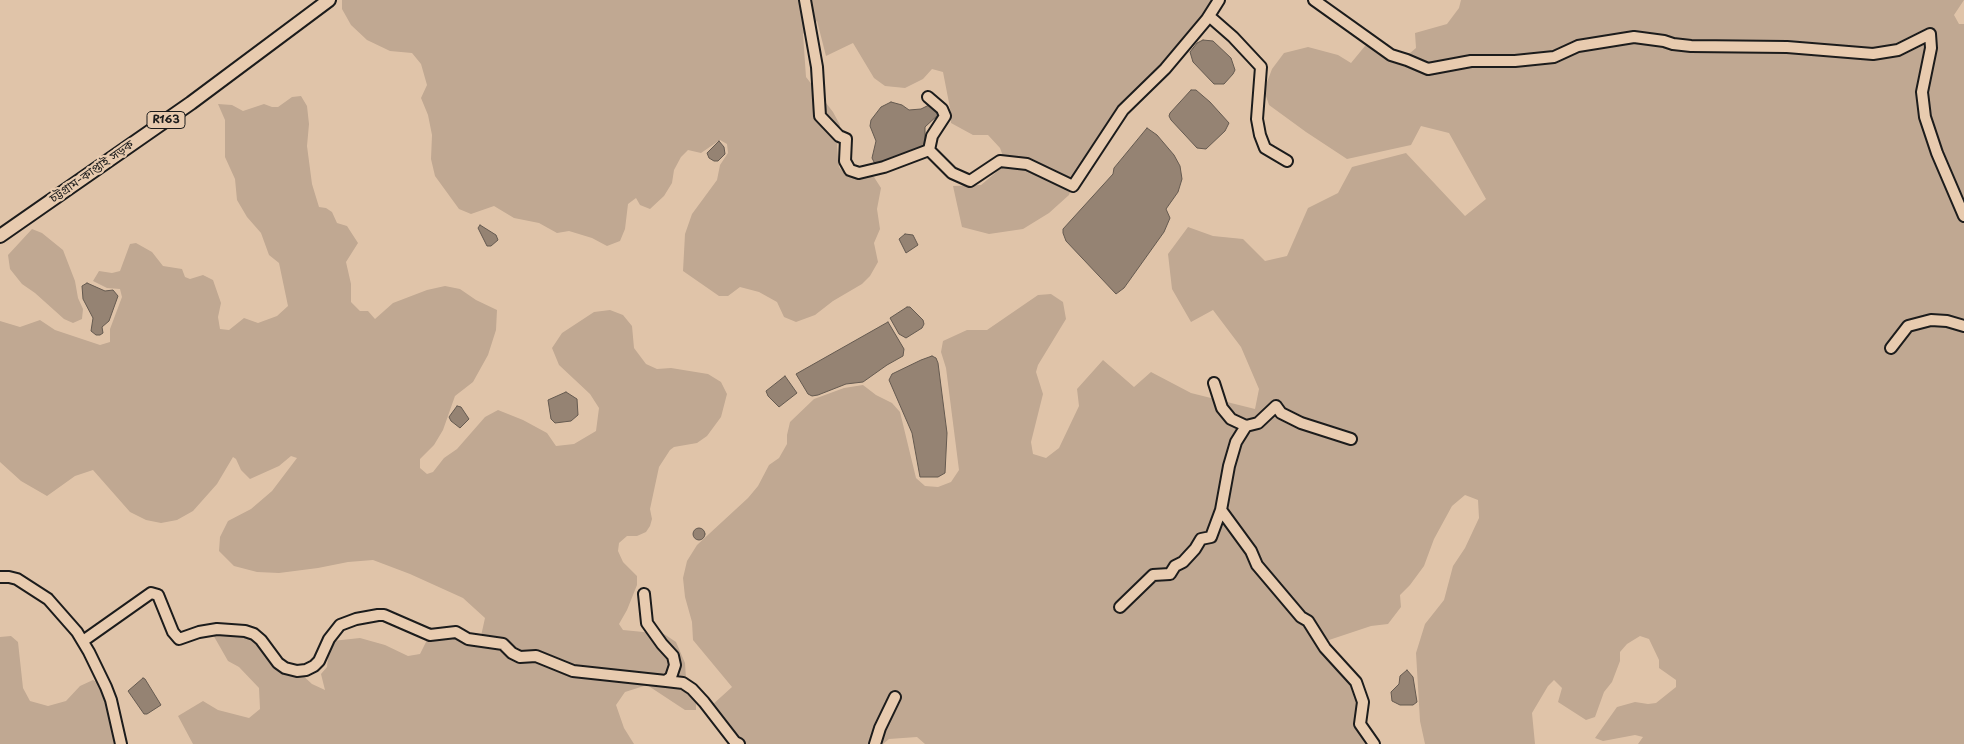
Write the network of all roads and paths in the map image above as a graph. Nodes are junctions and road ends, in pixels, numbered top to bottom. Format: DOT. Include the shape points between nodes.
graph roads {
  1 [pos="329,0"];
  2 [pos="805,0"];
  3 [pos="1220,0"];
  4 [pos="1314,0"];
  5 [pos="1209,16"];
  6 [pos="928,97"];
  7 [pos="929,150"];
  8 [pos="1287,161"];
  9 [pos="1964,216"];
  10 [pos="0,236"];
  11 [pos="1964,326"];
  12 [pos="1891,348"];
  13 [pos="1214,383"];
  14 [pos="1246,426"];
  15 [pos="1351,439"];
  16 [pos="1221,510"];
  17 [pos="0,577"];
  18 [pos="644,594"];
  19 [pos="1120,607"];
  20 [pos="83,641"];
  21 [pos="666,681"];
  22 [pos="895,697"];
  23 [pos="121,744"];
  24 [pos="739,744"];
  25 [pos="875,744"];
  26 [pos="1374,744"];
  1 -- 10 [label="main road, চট্টগ্রাম-কাপ্তাই সড়ক / R163" via="190,103"];
  2 -- 7 [label="street" via="817,67 820,116 846,139 845,161 850,170 859,173 884,167"];
  3 -- 5 [label="street"];
  4 -- 9 [label="street" via="1391,55 1428,70 1471,61 1515,61 1554,56 1578,46 1634,38 1691,46 1787,47 1873,54 1898,50 1930,34 1931,48 1922,92 1925,117"];
  5 -- 7 [label="street" via="1165,69 1123,110 1073,186 1027,164 1000,161 970,181 952,173"];
  5 -- 8 [label="street" via="1262,67 1257,119 1260,135 1265,148"];
  6 -- 7 [label="street" via="945,116 932,136"];
  11 -- 12 [label="street" via="1931,320 1908,326"];
  13 -- 14 [label="street" via="1222,408 1231,419"];
  14 -- 15 [label="street" via="1258,423 1276,406 1281,414 1301,424"];
  14 -- 16 [label="street" via="1236,442"];
  16 -- 19 [label="street" via="1211,537 1201,539 1196,549 1170,574 1153,575"];
  16 -- 26 [label="street" via="1257,564 1356,682 1363,702 1360,724"];
  17 -- 20 [label="street" via="17,579 48,599"];
  18 -- 21 [label="street" via="647,623 673,656 675,665"];
  20 -- 21 [label="street" via="151,592 158,595 179,639 216,629 245,631 261,640 278,663 297,671 306,670 319,661 340,625 384,615 430,635 456,632 468,639 503,644 520,657 541,658 573,671"];
  20 -- 23 [label="street" via="108,693"];
  21 -- 24 [label="street" via="684,683 692,689"];
  22 -- 25 [label="street"];
}
